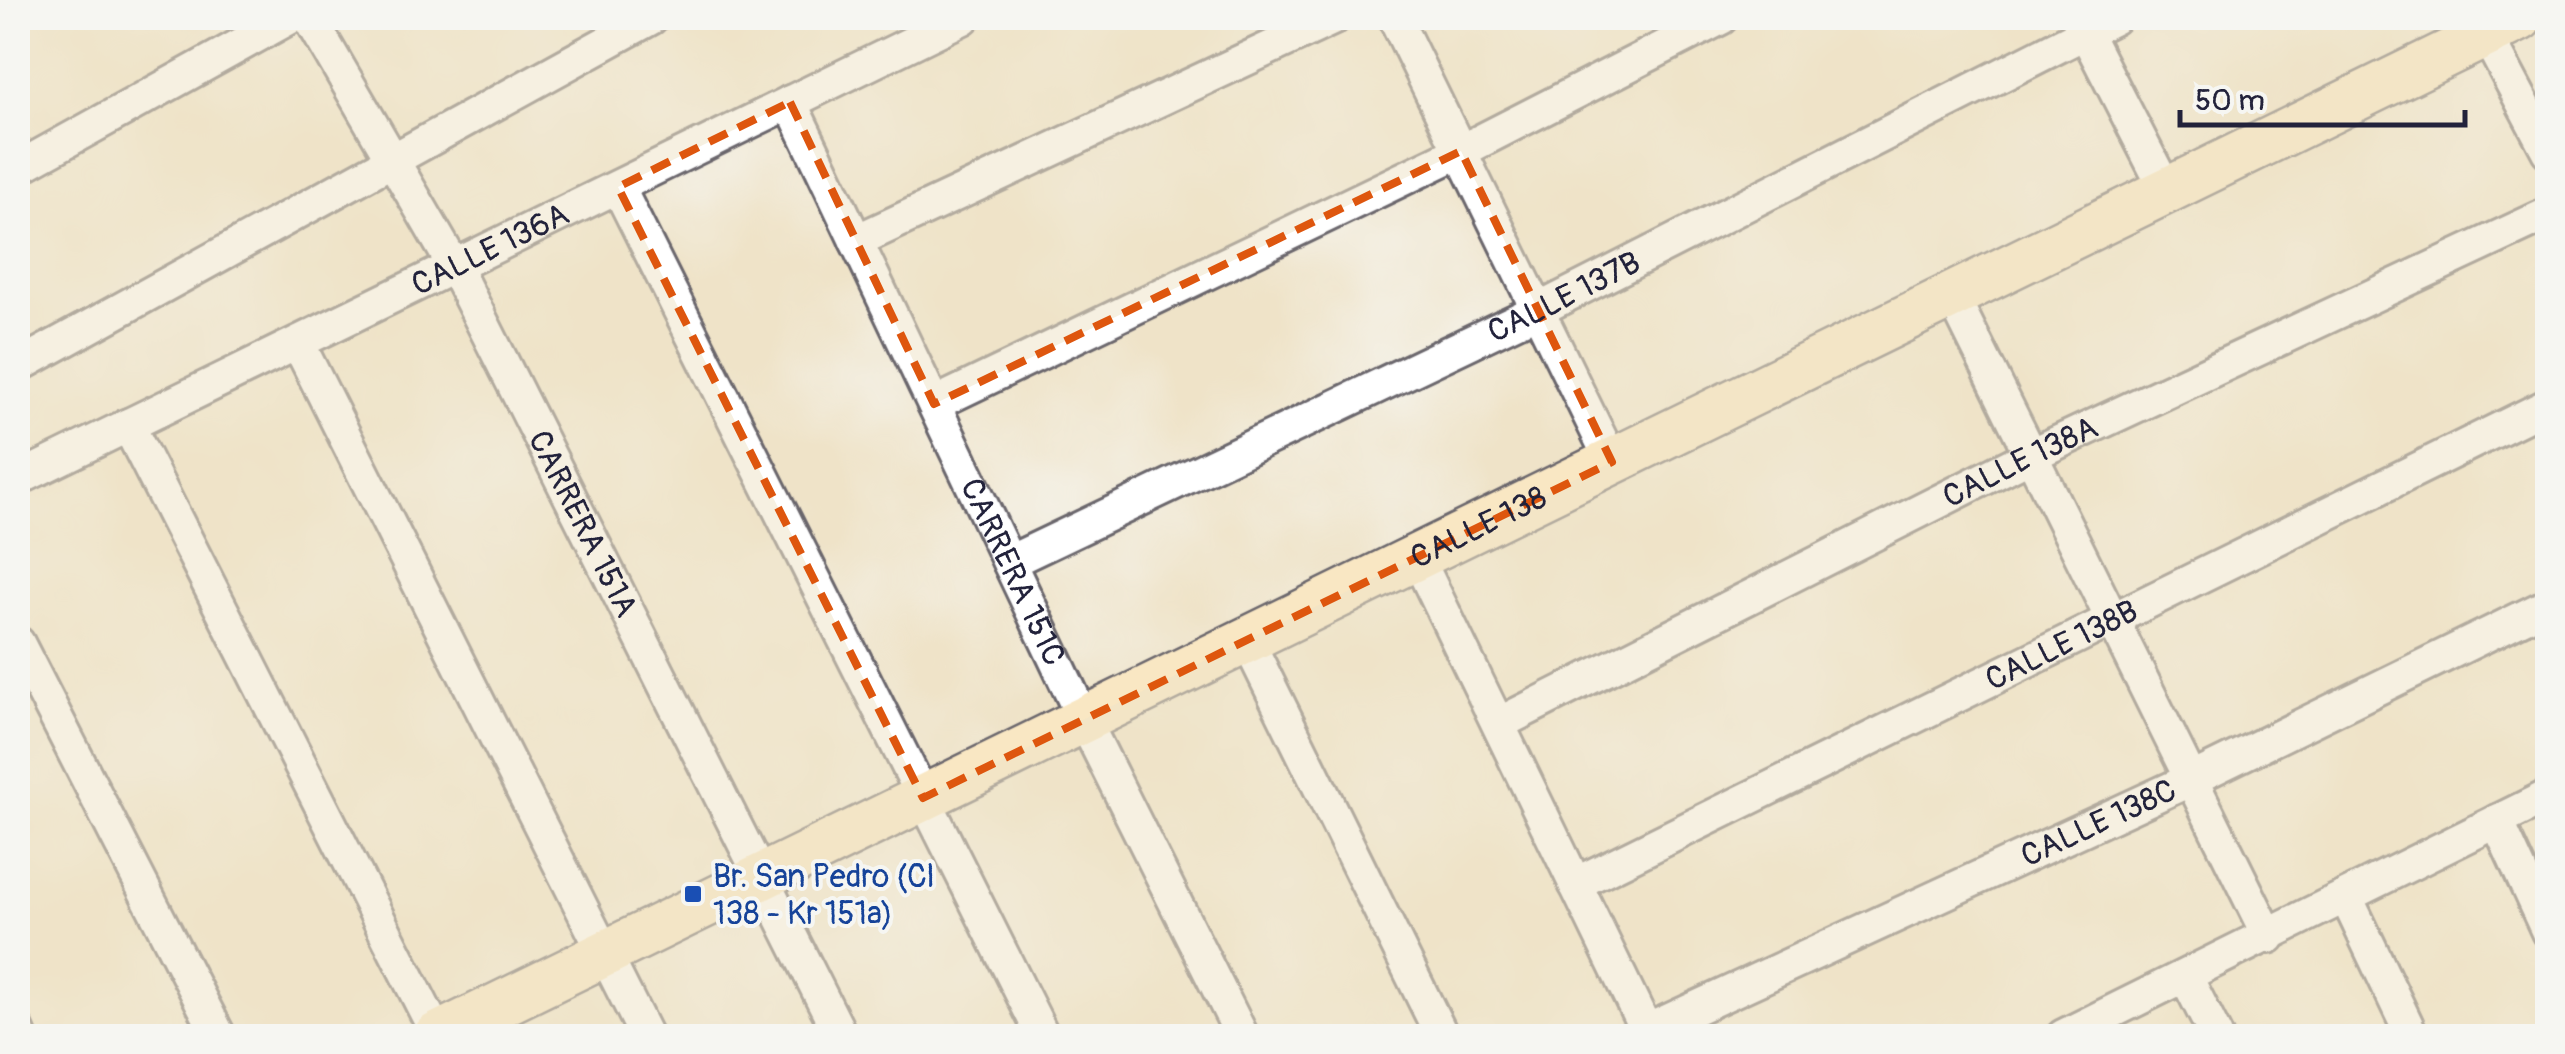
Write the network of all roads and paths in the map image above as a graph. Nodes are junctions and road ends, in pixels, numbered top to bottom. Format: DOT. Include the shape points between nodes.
graph roads {
  1 [pos="289,18"];
  2 [pos="310,18"];
  3 [pos="651,18"];
  4 [pos="964,18"];
  5 [pos="1334,18"];
  6 [pos="1396,18"];
  7 [pos="1721,18"];
  8 [pos="2092,22"];
  9 [pos="2503,26"];
  10 [pos="790,102"];
  11 [pos="1460,151"];
  12 [pos="2548,151"];
  13 [pos="392,160"];
  14 [pos="18,168"];
  15 [pos="618,186"];
  16 [pos="2166,190"];
  17 [pos="2548,214"];
  18 [pos="856,242"];
  19 [pos="454,266"];
  20 [pos="1952,295"];
  21 [pos="1538,310"];
  22 [pos="298,343"];
  23 [pos="18,366"];
  24 [pos="934,404"];
  25 [pos="2548,406"];
  26 [pos="128,425"];
  27 [pos="2031,454"];
  28 [pos="1612,462"];
  29 [pos="18,479"];
  30 [pos="1417,556"];
  31 [pos="1009,562"];
  32 [pos="2548,605"];
  33 [pos="2112,618"];
  34 [pos="1247,640"];
  35 [pos="18,643"];
  36 [pos="1084,720"];
  37 [pos="1500,723"];
  38 [pos="2192,780"];
  39 [pos="2548,796"];
  40 [pos="923,798"];
  41 [pos="2497,821"];
  42 [pos="761,877"];
  43 [pos="1575,884"];
  44 [pos="2347,898"];
  45 [pos="2548,932"];
  46 [pos="2270,936"];
  47 [pos="604,954"];
  48 [pos="2186,977"];
  49 [pos="1648,1034"];
  50 [pos="219,1036"];
  51 [pos="437,1036"];
  52 [pos="646,1036"];
  53 [pos="841,1036"];
  54 [pos="1043,1036"];
  55 [pos="1242,1036"];
  56 [pos="1442,1036"];
  57 [pos="2063,1036"];
  58 [pos="2216,1036"];
  59 [pos="2412,1036"];
  1 -- 14 [label="street"];
  2 -- 13 [label="street, CARRERA 151A"];
  3 -- 13 [label="street"];
  4 -- 10 [label="street, CALLE 136A"];
  5 -- 18 [label="street"];
  6 -- 11 [label="street"];
  7 -- 11 [label="street"];
  8 -- 16 [label="street"];
  8 -- 21 [label="street, CALLE 137B"];
  9 -- 12 [label="street"];
  9 -- 16 [label="main road, CALLE 138"];
  10 -- 15 [label="street, CALLE 136A"];
  10 -- 18 [label="street, CARRERA 151C"];
  11 -- 21 [label="street"];
  11 -- 24 [label="street"];
  13 -- 19 [label="street, CARRERA 151A"];
  13 -- 23 [label="street"];
  15 -- 19 [label="street, CALLE 136A"];
  15 -- 40 [label="street"];
  16 -- 20 [label="main road, CALLE 138"];
  17 -- 27 [label="street, CALLE 138A"];
  18 -- 24 [label="street, CARRERA 151C"];
  19 -- 22 [label="street, CALLE 136A"];
  19 -- 42 [label="street, CARRERA 151A"];
  20 -- 27 [label="street"];
  20 -- 28 [label="main road, CALLE 138"];
  21 -- 28 [label="street"];
  21 -- 31 [label="street, CALLE 137B"];
  22 -- 26 [label="street, CALLE 136A"];
  22 -- 47 [label="street"];
  24 -- 31 [label="street, CARRERA 151C"];
  25 -- 33 [label="street, CALLE 138B"];
  26 -- 29 [label="street, CALLE 136A"];
  26 -- 51 [label="street"];
  27 -- 33 [label="street"];
  27 -- 37 [label="street, CALLE 138A"];
  28 -- 30 [label="main road, CALLE 138"];
  30 -- 34 [label="main road, CALLE 138"];
  30 -- 37 [label="street"];
  31 -- 36 [label="street, CARRERA 151C"];
  32 -- 38 [label="street, CALLE 138C"];
  33 -- 38 [label="street"];
  33 -- 43 [label="street, CALLE 138B"];
  34 -- 36 [label="main road, CALLE 138"];
  34 -- 56 [label="street"];
  35 -- 50 [label="street"];
  36 -- 40 [label="main road, CALLE 138"];
  36 -- 55 [label="street, CARRERA 151C"];
  37 -- 43 [label="street"];
  38 -- 46 [label="street"];
  38 -- 49 [label="street, CALLE 138C"];
  39 -- 41 [label="street"];
  40 -- 42 [label="main road, CALLE 138"];
  40 -- 54 [label="street"];
  41 -- 44 [label="street"];
  41 -- 45 [label="street"];
  42 -- 47 [label="main road, CALLE 138"];
  42 -- 53 [label="street, CARRERA 151A"];
  43 -- 49 [label="street"];
  44 -- 46 [label="street"];
  44 -- 59 [label="street"];
  46 -- 48 [label="street"];
  47 -- 51 [label="main road, CALLE 138"];
  47 -- 52 [label="street"];
  48 -- 57 [label="street"];
  48 -- 58 [label="street"];
}
